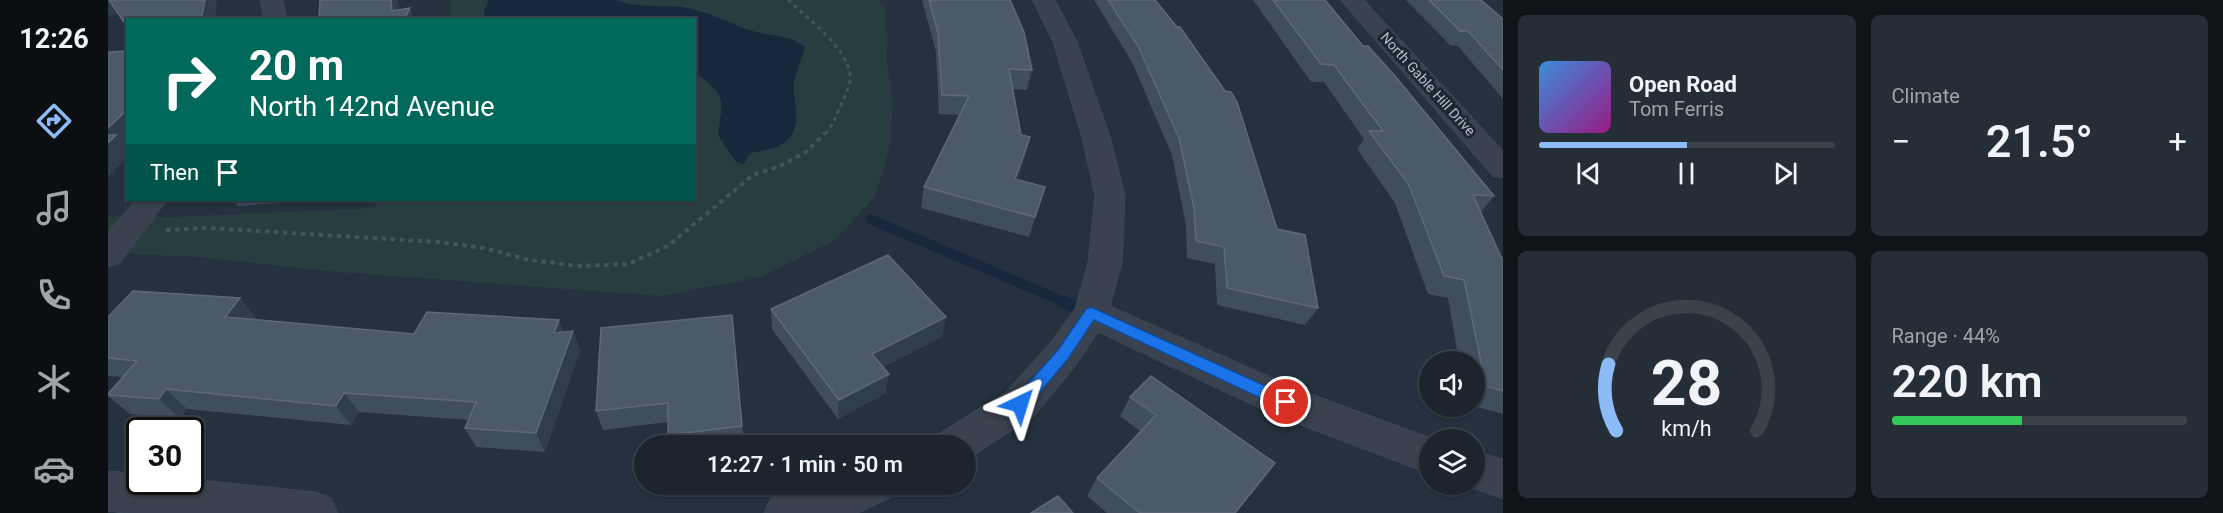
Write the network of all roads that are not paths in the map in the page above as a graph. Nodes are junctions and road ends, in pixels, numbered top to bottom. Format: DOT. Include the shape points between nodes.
graph roads {
  1 [pos="272,0"];
  2 [pos="1044,0"];
  3 [pos="1352,0"];
  4 [pos="276,18"];
  5 [pos="1503,169"];
  6 [pos="151,201"];
  7 [pos="117,243"];
  8 [pos="1091,313"];
  9 [pos="971,435"];
  10 [pos="1419,452"];
  11 [pos="1485,473"];
  12 [pos="1503,479"];
  13 [pos="108,491"];
  14 [pos="851,495"];
  15 [pos="316,513"];
  16 [pos="786,513"];
  1 -- 4 [label="street"];
  2 -- 8 [label="street" via="1065,42 1096,136 1110,196 1105,263"];
  3 -- 5 [label="street, North Gable Hill Drive"];
  6 -- 7 [label="street"];
  8 -- 9 [label="street" via="1063,354 1020,404"];
  8 -- 10 [label="street" via="1286,402"];
  11 -- 12 [label="street"];
  13 -- 15 [label="street"];
  14 -- 16 [label="street"];
}
